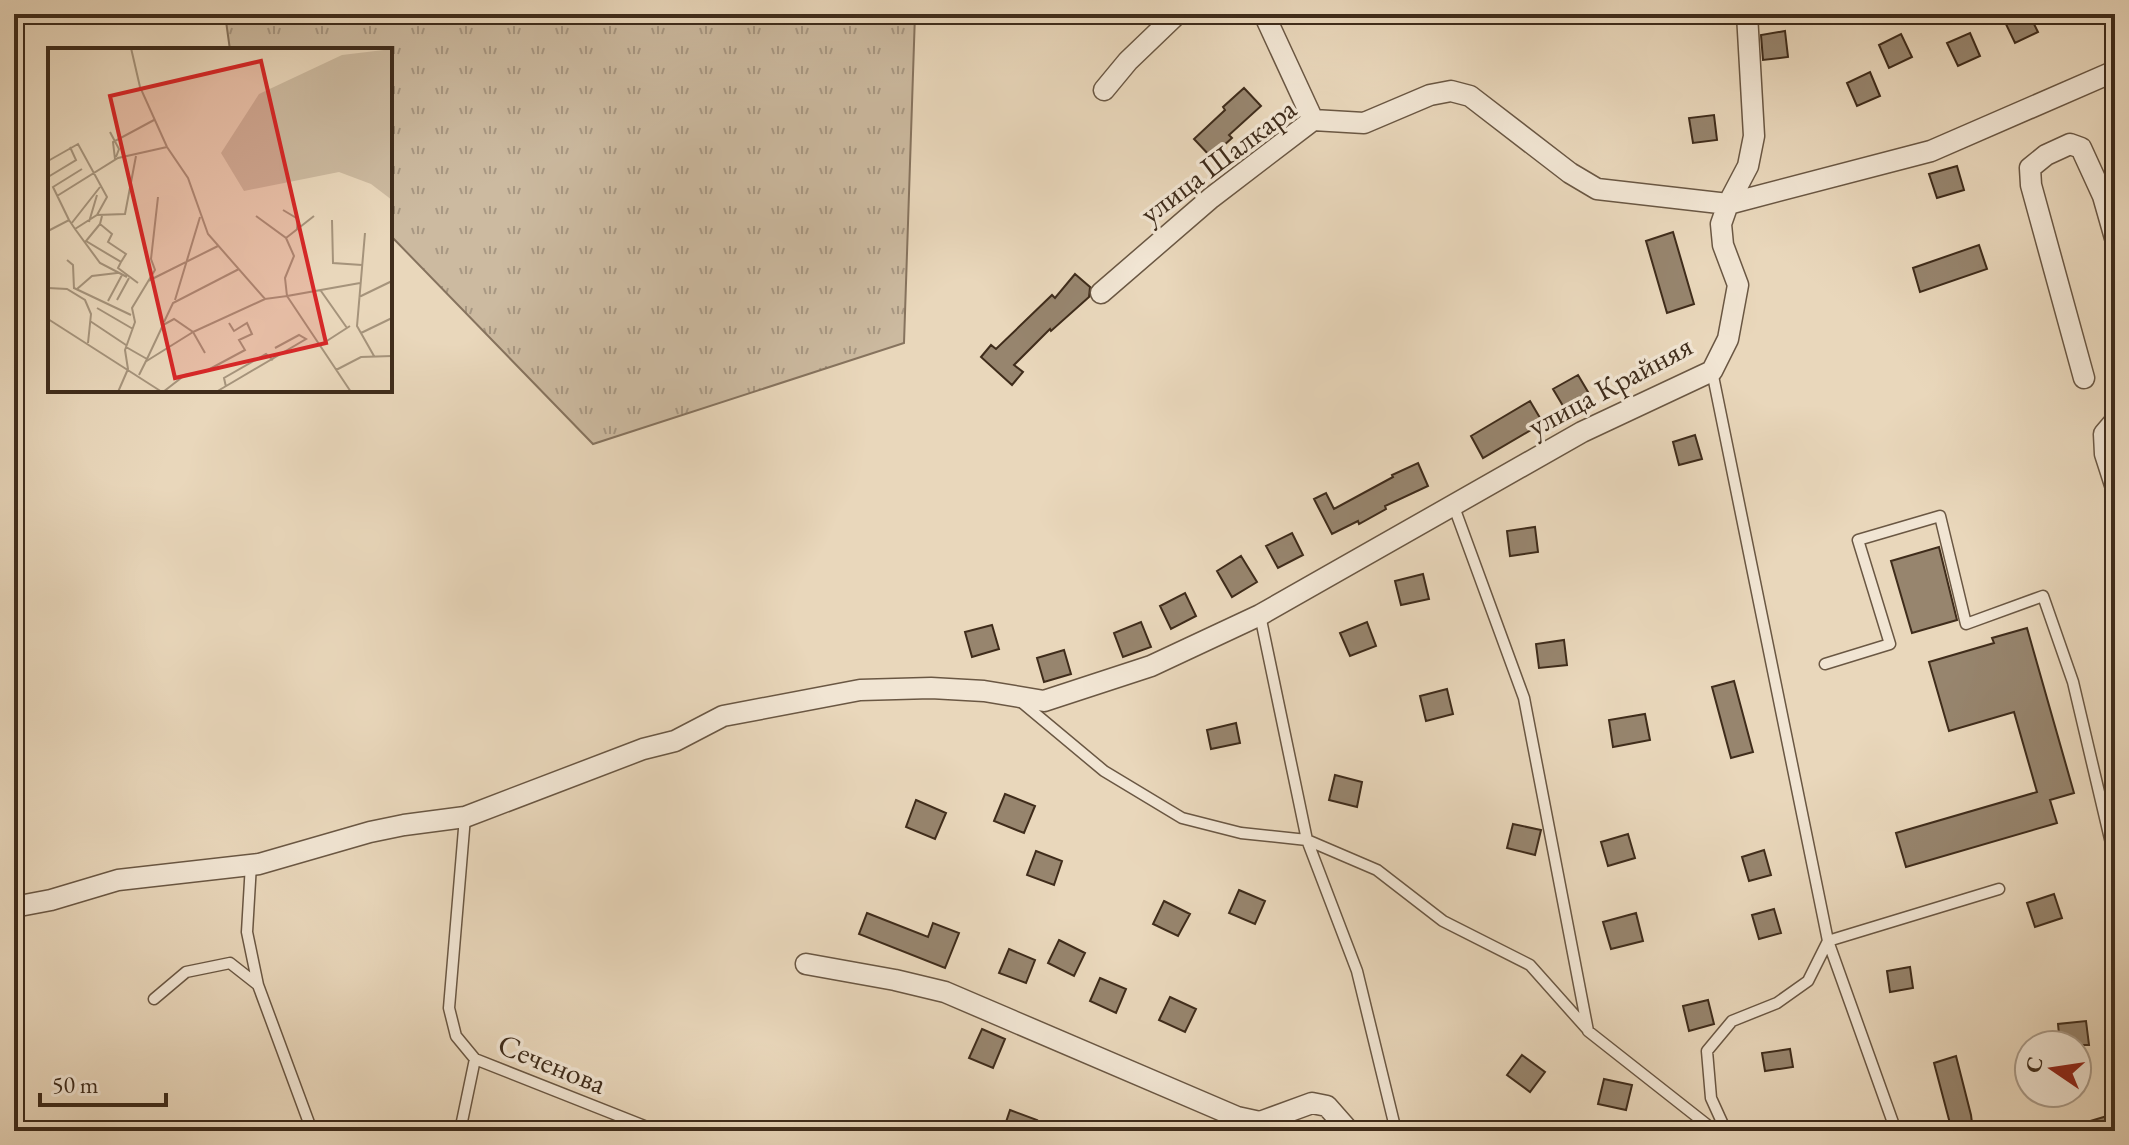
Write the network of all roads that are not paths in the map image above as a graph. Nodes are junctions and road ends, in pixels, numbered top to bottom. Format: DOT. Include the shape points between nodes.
graph roads {
  1 [pos="1177,14"];
  2 [pos="1747,14"];
  3 [pos="1261,18"];
  4 [pos="2115,71"];
  5 [pos="1104,90"];
  6 [pos="1313,120"];
  7 [pos="1728,204"];
  8 [pos="2115,238"];
  9 [pos="1101,293"];
  10 [pos="1712,371"];
  11 [pos="2084,378"];
  12 [pos="2115,421"];
  13 [pos="2115,485"];
  14 [pos="1454,507"];
  15 [pos="1260,615"];
  16 [pos="1825,664"];
  17 [pos="1016,698"];
  18 [pos="465,817"];
  19 [pos="1307,840"];
  20 [pos="2115,860"];
  21 [pos="251,864"];
  22 [pos="1999,889"];
  23 [pos="14,907"];
  24 [pos="1828,941"];
  25 [pos="806,964"];
  26 [pos="258,985"];
  27 [pos="154,999"];
  28 [pos="1588,1031"];
  29 [pos="475,1059"];
  30 [pos="312,1131"];
  31 [pos="460,1131"];
  32 [pos="657,1131"];
  33 [pos="1349,1131"];
  34 [pos="1396,1131"];
  35 [pos="1715,1131"];
  36 [pos="1726,1131"];
  37 [pos="1896,1131"];
  1 -- 5 [label="street"];
  2 -- 7 [label="street" via="1754,136 1748,166"];
  3 -- 6 [label="street"];
  4 -- 7 [label="street" via="1931,151"];
  6 -- 7 [label="street, улица Шалкара" via="1364,123 1451,91 1470,96 1597,189"];
  6 -- 9 [label="street, улица Шалкара" via="1211,198"];
  7 -- 10 [label="street, улица Крайняя" via="1721,224 1723,245 1738,285 1728,339"];
  8 -- 11 [label="street" via="2081,148 2070,144 2030,168"];
  10 -- 14 [label="street, улица Крайняя" via="1582,432"];
  10 -- 24 [label="lane"];
  12 -- 13 [label="street" via="2104,434"];
  14 -- 15 [label="street, улица Крайняя"];
  14 -- 28 [label="lane" via="1524,698"];
  15 -- 17 [label="street, улица Крайняя" via="1151,666 1044,701"];
  15 -- 19 [label="lane"];
  16 -- 20 [label="lane" via="1890,644 1858,540 1940,516 1966,624 2043,596 2073,682"];
  17 -- 18 [label="street, улица Крайняя" via="931,688 860,690 723,716 675,741"];
  17 -- 19 [label="lane" via="1104,771 1182,818 1241,833"];
  18 -- 21 [label="street, улица Крайняя" via="393,827"];
  18 -- 29 [label="lane" via="449,1008 456,1036"];
  19 -- 28 [label="lane" via="1377,870 1443,921 1530,965"];
  19 -- 34 [label="lane" via="1357,971"];
  21 -- 23 [label="street, улица Крайняя" via="118,880"];
  21 -- 26 [label="lane" via="247,932"];
  22 -- 24 [label="lane"];
  24 -- 36 [label="lane" via="1808,981 1777,1003 1732,1021 1707,1051 1711,1098"];
  24 -- 37 [label="lane"];
  25 -- 33 [label="street" via="945,992 1237,1117 1260,1122 1312,1103 1327,1106"];
  26 -- 27 [label="lane" via="230,963 186,972"];
  26 -- 30 [label="lane"];
  28 -- 35 [label="lane"];
  29 -- 31 [label="lane"];
  29 -- 32 [label="lane, Сеченова"];
}
